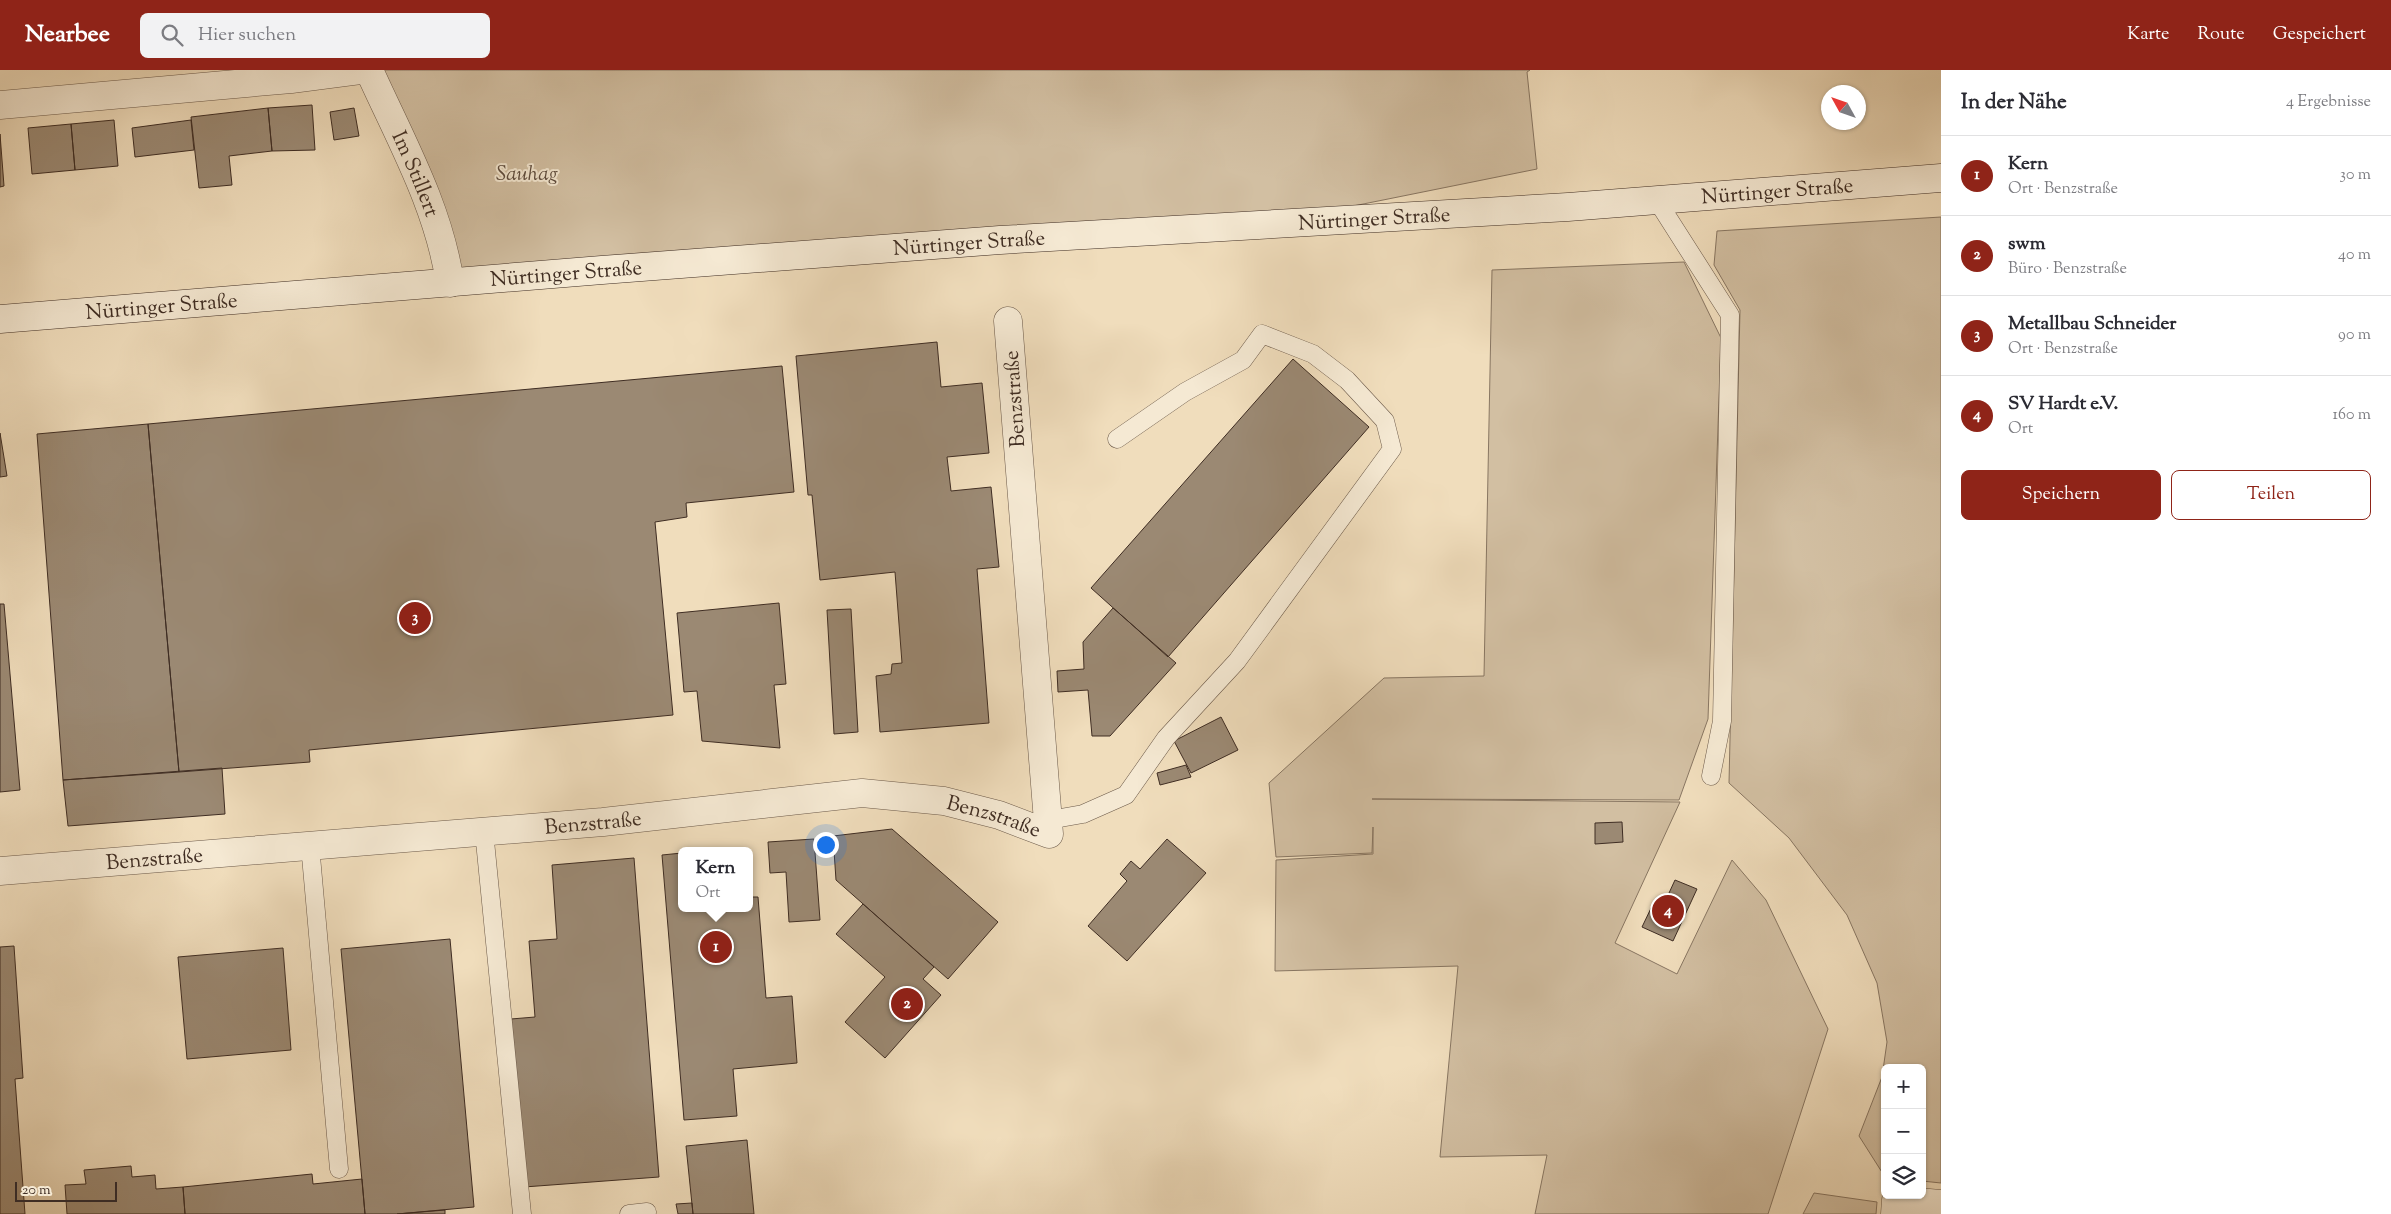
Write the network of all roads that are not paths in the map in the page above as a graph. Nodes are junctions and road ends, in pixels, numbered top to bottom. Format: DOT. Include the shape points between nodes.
graph roads {
  1 [pos="360,70"];
  2 [pos="369,70"];
  3 [pos="0,105"];
  4 [pos="1941,178"];
  5 [pos="1656,199"];
  6 [pos="450,283"];
  7 [pos="0,319"];
  8 [pos="1008,321"];
  9 [pos="1117,439"];
  10 [pos="1711,776"];
  11 [pos="1049,820"];
  12 [pos="484,832"];
  13 [pos="310,845"];
  14 [pos="0,871"];
  15 [pos="339,1169"];
  16 [pos="1941,1204"];
  17 [pos="647,1212"];
  18 [pos="522,1214"];
  19 [pos="629,1214"];
  20 [pos="1895,1214"];
  1 -- 3 [label="street"];
  2 -- 6 [label="street, Im Stillert" via="427,198 441,237"];
  4 -- 5 [label="street, Nürtinger Straße"];
  5 -- 6 [label="street, Nürtinger Straße" via="990,241"];
  5 -- 10 [label="lane" via="1730,315 1722,721"];
  6 -- 7 [label="street, Nürtinger Straße"];
  8 -- 11 [label="street, Benzstraße"];
  9 -- 11 [label="lane" via="1185,392 1243,360 1262,334 1312,354 1347,380 1385,421 1392,449 1237,661 1166,738 1126,795 1083,814"];
  11 -- 12 [label="street, Benzstraße" via="1048,834 999,815 944,801 862,793"];
  12 -- 13 [label="street, Benzstraße"];
  12 -- 18 [label="lane"];
  13 -- 14 [label="street, Benzstraße"];
  13 -- 15 [label="lane"];
  16 -- 20 [label="street" via="1896,1200"];
  17 -- 19 [label="lane"];
}
